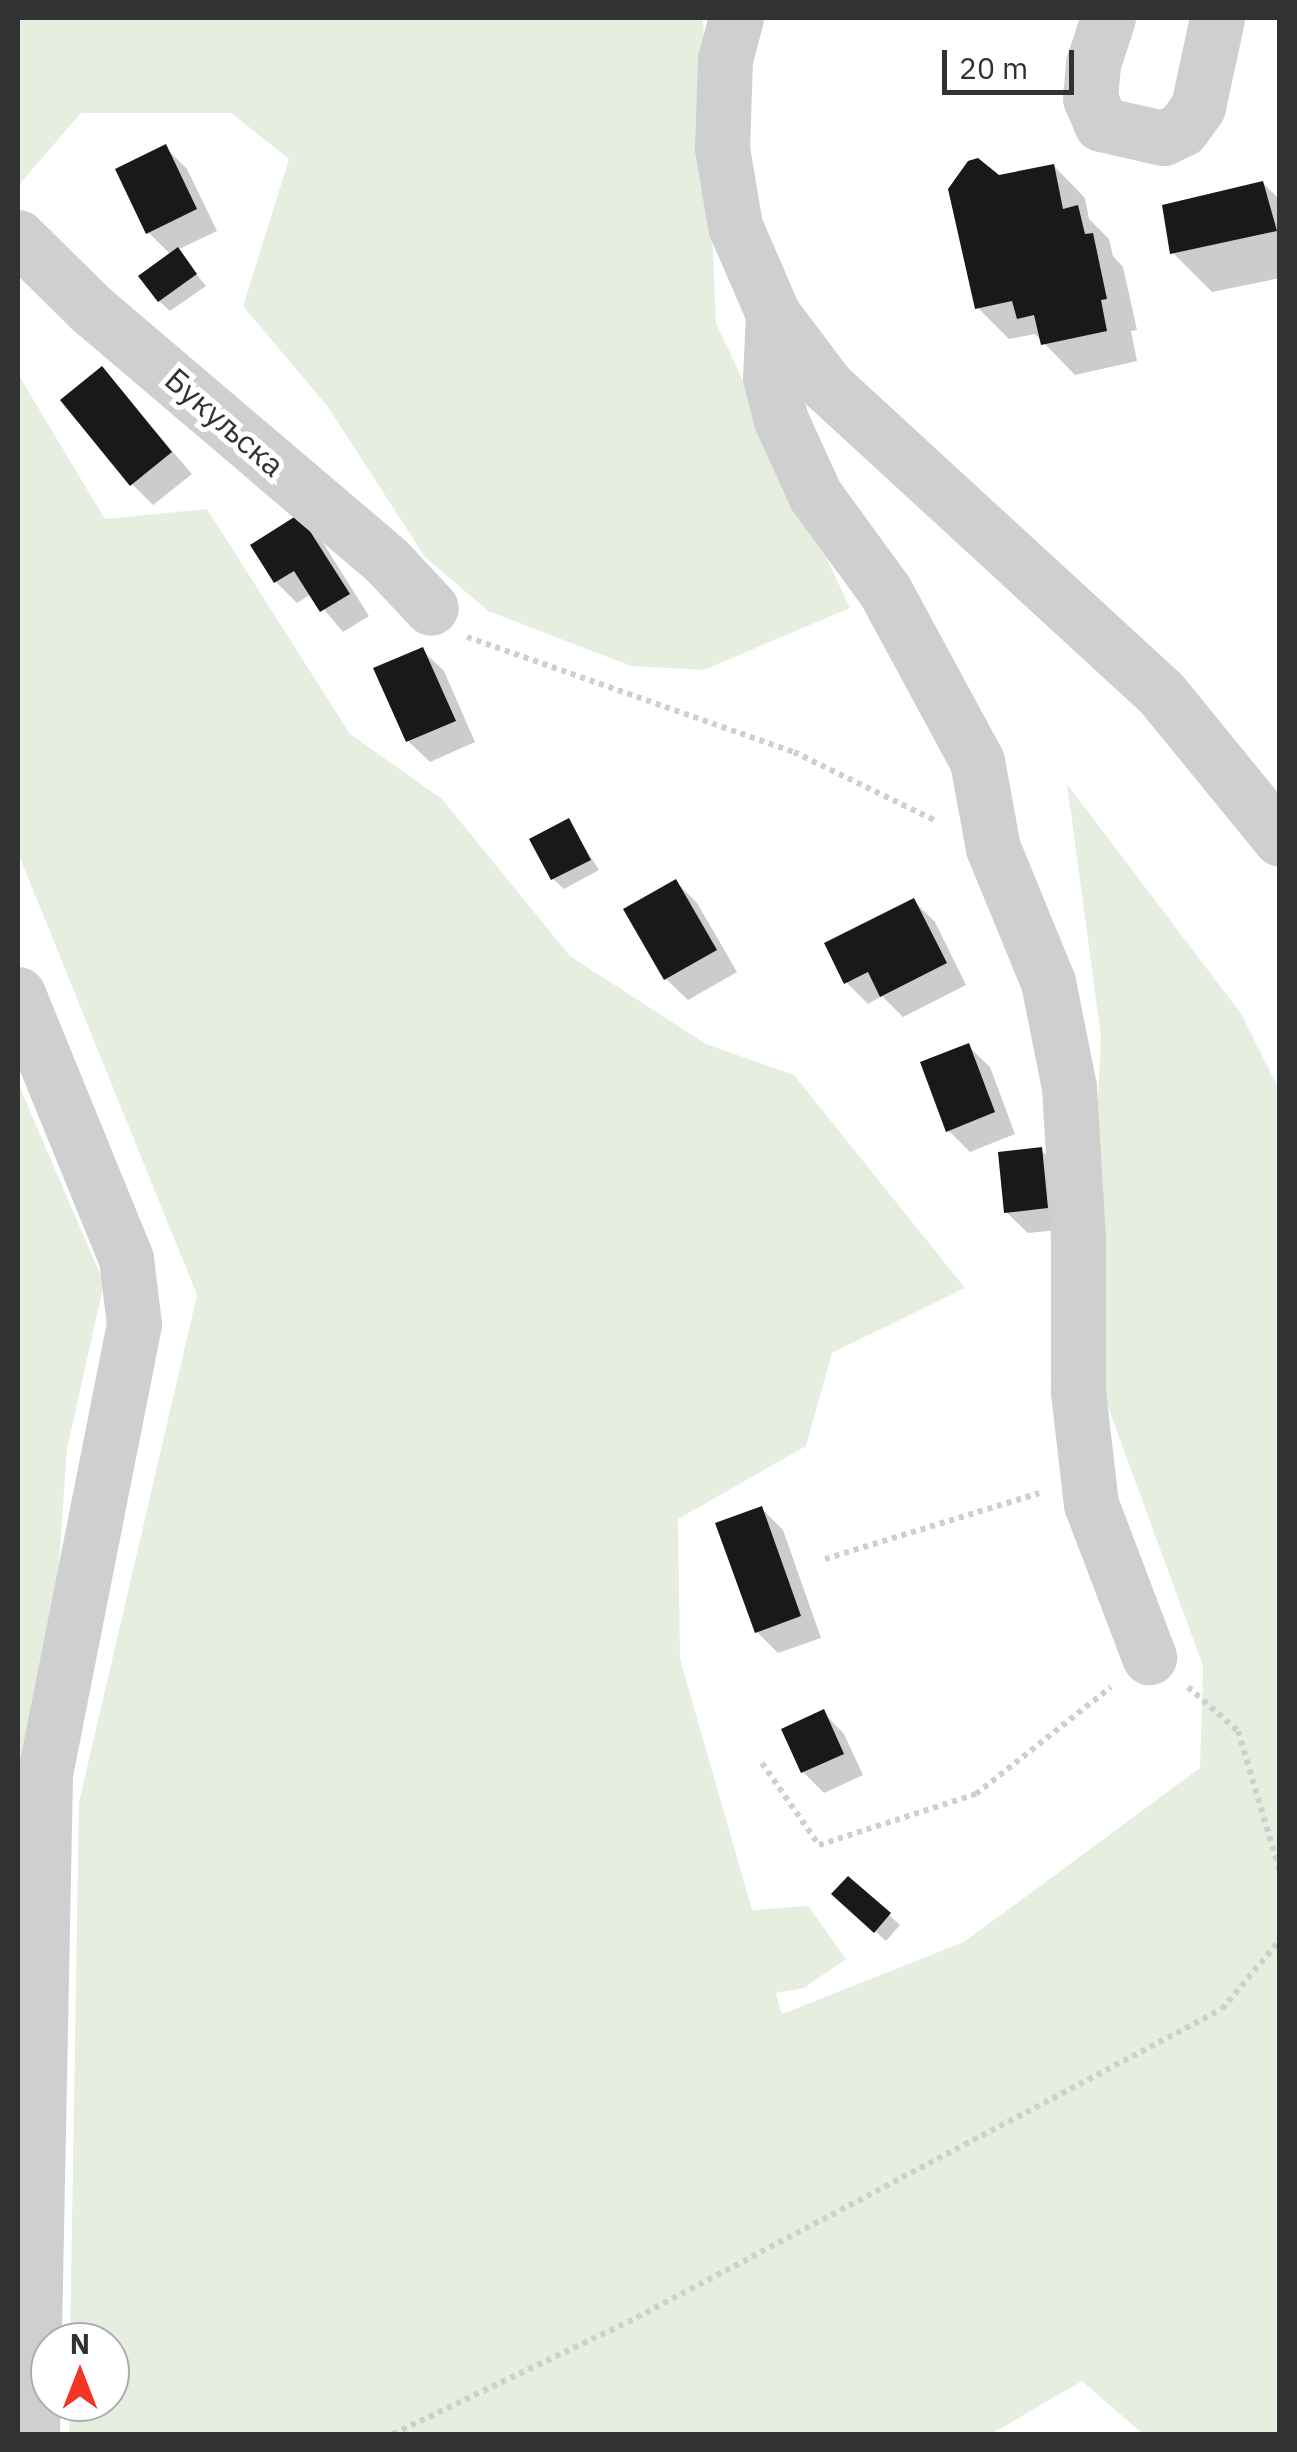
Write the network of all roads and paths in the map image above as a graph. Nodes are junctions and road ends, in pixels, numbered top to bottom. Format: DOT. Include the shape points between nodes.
graph roads {
  1 [pos="736,18"];
  2 [pos="1108,18"];
  3 [pos="1217,18"];
  4 [pos="18,238"];
  5 [pos="773,314"];
  6 [pos="431,608"];
  7 [pos="1280,839"];
  8 [pos="993,848"];
  9 [pos="18,994"];
  10 [pos="1088,1478"];
  11 [pos="825,1559"];
  12 [pos="1149,1657"];
  13 [pos="762,1763"];
  14 [pos="31,1795"];
  15 [pos="1280,1872"];
  16 [pos="1280,1940"];
  17 [pos="32,2434"];
  18 [pos="393,2434"];
  1 -- 5 [label="street" via="725,59 722,148 736,226"];
  2 -- 3 [label="street" via="1090,98 1100,124 1163,138 1182,129 1198,107"];
  4 -- 6 [label="street, Букуљска" via="91,309 387,561"];
  5 -- 7 [label="street" via="827,386 1160,693"];
  5 -- 8 [label="street" via="770,377 780,420 815,495 885,592 977,761"];
  6 -- 8 [label="path" via="459,634 794,752"];
  8 -- 10 [label="street" via="1048,982 1069,1087 1078,1392"];
  9 -- 14 [label="street" via="126,1259 134,1324"];
  10 -- 11 [label="path"];
  10 -- 12 [label="street" via="1091,1504"];
  12 -- 13 [label="path" via="976,1794 819,1845"];
  12 -- 15 [label="path" via="1238,1731"];
  14 -- 17 [label="street"];
  16 -- 18 [label="path" via="1222,2009 628,2322"];
}
